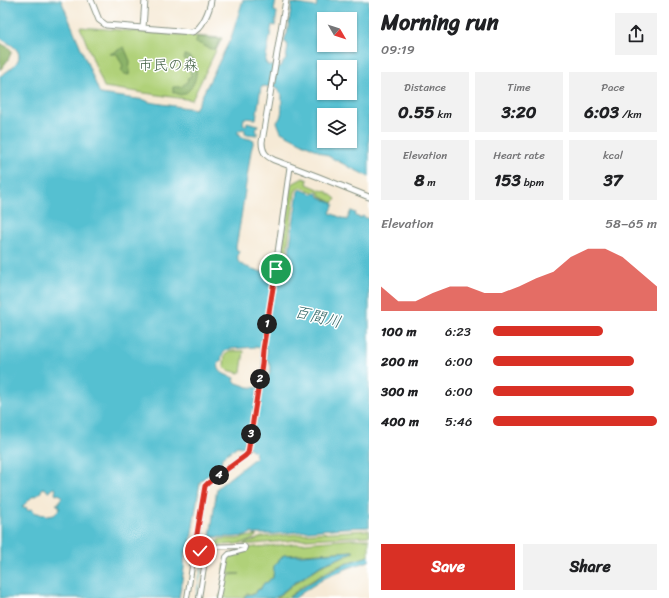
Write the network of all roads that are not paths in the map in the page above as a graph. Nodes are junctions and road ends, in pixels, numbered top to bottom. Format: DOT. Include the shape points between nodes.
graph roads {
  1 [pos="91,0"];
  2 [pos="145,0"];
  3 [pos="211,0"];
  4 [pos="286,0"];
  5 [pos="143,28"];
  6 [pos="290,167"];
  7 [pos="369,197"];
  8 [pos="275,274"];
  9 [pos="263,350"];
  10 [pos="248,450"];
  11 [pos="195,546"];
  12 [pos="187,598"];
  13 [pos="199,598"];
  14 [pos="218,598"];
  1 -- 5 [label="street" via="99,20 106,25"];
  2 -- 5 [label="street"];
  3 -- 5 [label="street" via="210,8 195,32"];
  4 -- 6 [label="street" via="262,142 263,150 270,159"];
  6 -- 7 [label="street"];
  6 -- 8 [label="street"];
  8 -- 9 [label="street"];
  9 -- 10 [label="street"];
  10 -- 11 [label="street" via="245,456 205,486"];
  11 -- 12 [label="street"];
  11 -- 13 [label="street" via="205,561"];
  11 -- 14 [label="street" via="245,547 244,550 226,557"];
}
